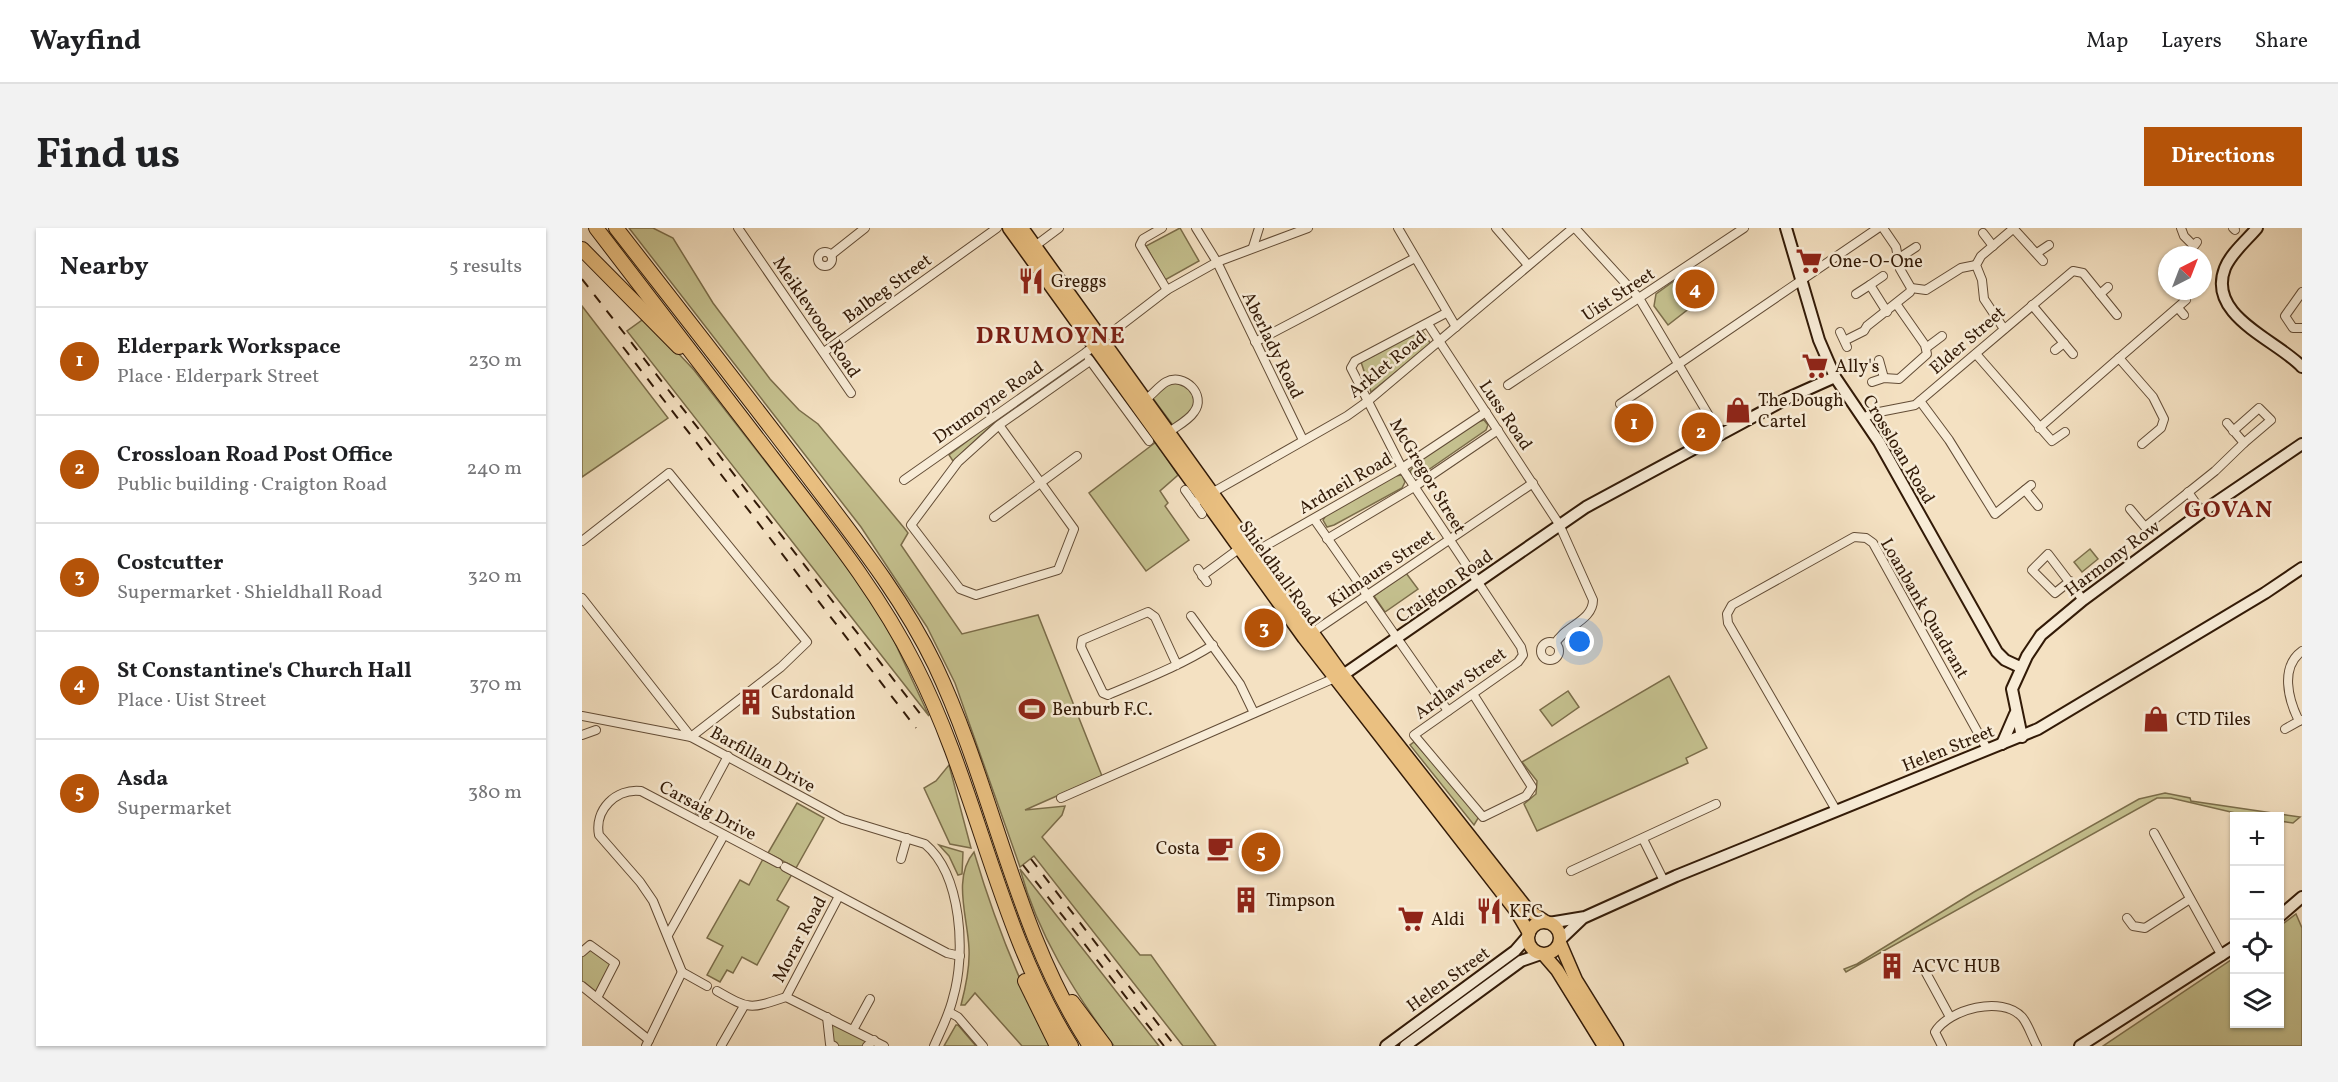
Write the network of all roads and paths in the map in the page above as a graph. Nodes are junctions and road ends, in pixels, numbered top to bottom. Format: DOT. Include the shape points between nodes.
graph roads {
  1 [pos="596,228"];
  2 [pos="616,228"];
  3 [pos="738,228"];
  4 [pos="865,228"];
  5 [pos="997,228"];
  6 [pos="1009,228"];
  7 [pos="1022,228"];
  8 [pos="1059,228"];
  9 [pos="1162,228"];
  10 [pos="1196,228"];
  11 [pos="1258,228"];
  12 [pos="1308,228"];
  13 [pos="1398,228"];
  14 [pos="1496,228"];
  15 [pos="1574,228"];
  16 [pos="1744,228"];
  17 [pos="1786,228"];
  18 [pos="1878,228"];
  19 [pos="1883,228"];
  20 [pos="2014,228"];
  21 [pos="2181,228"];
  22 [pos="2257,228"];
  23 [pos="1983,233"];
  24 [pos="2197,242"];
  25 [pos="2049,245"];
  26 [pos="1035,246"];
  27 [pos="1253,246"];
  28 [pos="1993,246"];
  29 [pos="1916,247"];
  30 [pos="582,249"];
  31 [pos="2037,253"];
  32 [pos="831,255"];
  33 [pos="1415,258"];
  34 [pos="1899,258"];
  35 [pos="2043,261"];
  36 [pos="1217,262"];
  37 [pos="1528,265"];
  38 [pos="1976,265"];
  39 [pos="1884,276"];
  40 [pos="1801,282"];
  41 [pos="1870,285"];
  42 [pos="2108,287"];
  43 [pos="1911,288"];
  44 [pos="1167,290"];
  45 [pos="2302,292"];
  46 [pos="1856,294"];
  47 [pos="2100,294"];
  48 [pos="1639,298"];
  49 [pos="2186,300"];
  50 [pos="1897,304"];
  51 [pos="2032,305"];
  52 [pos="2178,308"];
  53 [pos="1887,312"];
  54 [pos="1446,313"];
  55 [pos="2117,315"];
  56 [pos="2184,315"];
  57 [pos="1428,324"];
  58 [pos="1456,327"];
  59 [pos="2302,328"];
  60 [pos="2004,329"];
  61 [pos="1840,332"];
  62 [pos="1942,336"];
  63 [pos="1255,342"];
  64 [pos="1438,343"];
  65 [pos="2064,343"];
  66 [pos="1093,345"];
  67 [pos="1926,348"];
  68 [pos="2055,350"];
  69 [pos="824,352"];
  70 [pos="1976,354"];
  71 [pos="2073,354"];
  72 [pos="2119,358"];
  73 [pos="1879,360"];
  74 [pos="1090,361"];
  75 [pos="1680,363"];
  76 [pos="2302,367"];
  77 [pos="1835,377"];
  78 [pos="1884,378"];
  79 [pos="1872,382"];
  80 [pos="1508,385"];
  81 [pos="851,393"];
  82 [pos="723,394"];
  83 [pos="1145,400"];
  84 [pos="1368,401"];
  85 [pos="1920,401"];
  86 [pos="1620,404"];
  87 [pos="1486,412"];
  88 [pos="1863,418"];
  89 [pos="2227,423"];
  90 [pos="999,425"];
  91 [pos="2039,428"];
  92 [pos="1498,430"];
  93 [pos="2233,431"];
  94 [pos="1168,432"];
  95 [pos="2065,432"];
  96 [pos="1721,436"];
  97 [pos="1303,440"];
  98 [pos="1149,441"];
  99 [pos="2244,443"];
  100 [pos="2142,444"];
  101 [pos="2301,444"];
  102 [pos="1078,457"];
  103 [pos="1402,468"];
  104 [pos="904,480"];
  105 [pos="1041,483"];
  106 [pos="1533,483"];
  107 [pos="1414,487"];
  108 [pos="1185,490"];
  109 [pos="2188,492"];
  110 [pos="1203,497"];
  111 [pos="2038,506"];
  112 [pos="2130,509"];
  113 [pos="2202,512"];
  114 [pos="1202,514"];
  115 [pos="994,518"];
  116 [pos="1314,519"];
  117 [pos="1559,524"];
  118 [pos="1327,539"];
  119 [pos="582,541"];
  120 [pos="1449,541"];
  121 [pos="1247,552"];
  122 [pos="2302,568"];
  123 [pos="1202,575"];
  124 [pos="2070,581"];
  125 [pos="1476,583"];
  126 [pos="1367,596"];
  127 [pos="582,598"];
  128 [pos="2083,600"];
  129 [pos="1196,619"];
  130 [pos="1308,635"];
  131 [pos="1397,639"];
  132 [pos="1555,644"];
  133 [pos="1213,645"];
  134 [pos="2302,651"];
  135 [pos="1523,654"];
  136 [pos="1177,665"];
  137 [pos="2020,667"];
  138 [pos="1338,676"];
  139 [pos="1473,694"];
  140 [pos="1448,711"];
  141 [pos="2015,711"];
  142 [pos="1254,713"];
  143 [pos="582,716"];
  144 [pos="2300,720"];
  145 [pos="2285,729"];
  146 [pos="596,730"];
  147 [pos="582,735"];
  148 [pos="691,737"];
  149 [pos="2022,737"];
  150 [pos="2002,744"];
  151 [pos="1987,749"];
  152 [pos="728,756"];
  153 [pos="1061,798"];
  154 [pos="1716,804"];
  155 [pos="970,807"];
  156 [pos="699,810"];
  157 [pos="1836,810"];
  158 [pos="2154,832"];
  159 [pos="1461,833"];
  160 [pos="724,835"];
  161 [pos="907,838"];
  162 [pos="1643,838"];
  163 [pos="900,859"];
  164 [pos="1571,871"];
  165 [pos="1664,881"];
  166 [pos="839,896"];
  167 [pos="2190,899"];
  168 [pos="2301,903"];
  169 [pos="2284,914"];
  170 [pos="1585,917"];
  171 [pos="2127,918"];
  172 [pos="1547,922"];
  173 [pos="668,935"];
  174 [pos="1529,935"];
  175 [pos="1035,941"];
  176 [pos="1560,942"];
  177 [pos="2230,950"];
  178 [pos="582,952"];
  179 [pos="1542,955"];
  180 [pos="960,956"];
  181 [pos="2222,956"];
  182 [pos="1925,971"];
  183 [pos="682,972"];
  184 [pos="582,986"];
  185 [pos="707,986"];
  186 [pos="717,991"];
  187 [pos="786,997"];
  188 [pos="597,998"];
  189 [pos="870,999"];
  190 [pos="744,1006"];
  191 [pos="949,1012"];
  192 [pos="826,1017"];
  193 [pos="1950,1017"];
  194 [pos="853,1030"];
  195 [pos="648,1043"];
  196 [pos="870,1043"];
  197 [pos="721,1046"];
  198 [pos="834,1046"];
  199 [pos="884,1046"];
  200 [pos="934,1046"];
  201 [pos="983,1046"];
  202 [pos="1057,1046"];
  203 [pos="1071,1046"];
  204 [pos="1090,1046"];
  205 [pos="1105,1046"];
  206 [pos="1386,1046"];
  207 [pos="1405,1046"];
  208 [pos="1604,1046"];
  209 [pos="1617,1046"];
  210 [pos="1942,1046"];
  211 [pos="2037,1046"];
  212 [pos="2080,1046"];
  1 -- 82 [label="highway"];
  2 -- 175 [label="highway" via="862,545 902,605 958,717"];
  3 -- 69 [label="street, Meiklewood Road"];
  4 -- 32 [label="street"];
  5 -- 69 [label="street, Balbeg Street"];
  6 -- 66 [label="main road, Shieldhall Road"];
  7 -- 26 [label="main road, Shieldhall Road"];
  8 -- 26 [label="street"];
  9 -- 44 [label="street" via="1140,245"];
  10 -- 36 [label="street, Aberlady Road"];
  11 -- 27 [label="street"];
  12 -- 27 [label="street, Drumoyne Road"];
  13 -- 33 [label="street"];
  14 -- 37 [label="street"];
  15 -- 37 [label="street, Arklet Road"];
  15 -- 48 [label="street"];
  16 -- 48 [label="street, Uist Street"];
  17 -- 40 [label="street, Crossloan Road"];
  18 -- 40 [label="street"];
  19 -- 34 [label="street"];
  20 -- 28 [label="street"];
  20 -- 31 [label="street"];
  21 -- 24 [label="street" via="2194,246"];
  22 -- 76 [label="street" via="2225,268 2225,298 2240,321"];
  23 -- 28 [label="street"];
  25 -- 31 [label="street"];
  26 -- 66 [label="main road, Shieldhall Road"];
  27 -- 36 [label="street, Drumoyne Road"];
  28 -- 38 [label="street"];
  29 -- 34 [label="street"];
  30 -- 82 [label="highway"];
  31 -- 35 [label="street"];
  33 -- 54 [label="street"];
  33 -- 63 [label="street"];
  34 -- 43 [label="street" via="1900,269"];
  36 -- 44 [label="street, Drumoyne Road"];
  36 -- 63 [label="street, Aberlady Road"];
  37 -- 58 [label="street, Arklet Road"];
  38 -- 43 [label="street" via="1961,268 1926,290"];
  38 -- 60 [label="street" via="1984,299"];
  39 -- 41 [label="street"];
  40 -- 75 [label="street"];
  40 -- 77 [label="street, Crossloan Road"];
  41 -- 46 [label="street"];
  41 -- 53 [label="street"];
  42 -- 47 [label="street"];
  43 -- 50 [label="street"];
  44 -- 66 [label="street, Drumoyne Road"];
  45 -- 59 [label="street" via="2286,311 2285,321"];
  47 -- 51 [label="street, Elder Street" via="2083,273 2073,271"];
  47 -- 55 [label="street"];
  48 -- 75 [label="street"];
  48 -- 80 [label="street, Uist Street"];
  49 -- 52 [label="street"];
  50 -- 53 [label="street"];
  50 -- 67 [label="street"];
  51 -- 60 [label="street, Elder Street"];
  51 -- 65 [label="street"];
  52 -- 56 [label="street"];
  52 -- 72 [label="street"];
  53 -- 61 [label="street" via="1846,343"];
  54 -- 57 [label="street, McGregor Street"];
  54 -- 58 [label="street"];
  57 -- 64 [label="street, Luss Road"];
  57 -- 84 [label="street, McGregor Street" via="1355,361 1352,372"];
  58 -- 64 [label="street, Arklet Road"];
  60 -- 70 [label="street, Elder Street"];
  62 -- 67 [label="street"];
  63 -- 97 [label="street, Aberlady Road"];
  64 -- 84 [label="street, Arklet Road"];
  64 -- 87 [label="street, Luss Road"];
  65 -- 68 [label="street"];
  65 -- 71 [label="street"];
  66 -- 74 [label="street, Shieldhall Road"];
  66 -- 83 [label="main road, Shieldhall Road"];
  66 -- 104 [label="street, Drumoyne Road"];
  66 -- 110 [label="main road, Shieldhall Road"];
  67 -- 78 [label="street" via="1924,358 1899,379"];
  69 -- 81 [label="street, Meiklewood Road"];
  70 -- 85 [label="street, Elder Street"];
  70 -- 91 [label="street"];
  72 -- 91 [label="street"];
  72 -- 100 [label="street" via="2153,397 2164,419 2161,428"];
  73 -- 78 [label="street"];
  74 -- 90 [label="street, Drumoyne Road"];
  74 -- 98 [label="street, Shieldhall Road"];
  75 -- 86 [label="street"];
  75 -- 96 [label="street"];
  77 -- 88 [label="street, Crossloan Road"];
  77 -- 96 [label="street, Craigton Road"];
  78 -- 79 [label="street"];
  82 -- 155 [label="highway" via="832,534 888,616 927,690"];
  83 -- 94 [label="main road, Shieldhall Road"];
  83 -- 94 [label="street" via="1167,382 1179,379 1196,391 1198,402 1194,412"];
  84 -- 97 [label="street, Arklet Road"];
  84 -- 103 [label="street, McGregor Street"];
  85 -- 88 [label="street, Elder Street"];
  85 -- 111 [label="street" via="1995,514 2028,487"];
  87 -- 92 [label="street, Luss Road"];
  87 -- 103 [label="street, Ardneil Road"];
  88 -- 137 [label="street, Crossloan Road" via="1997,652"];
  89 -- 93 [label="street"];
  90 -- 105 [label="street"];
  90 -- 105 [label="street, Drumoyne Road" via="958,462 911,525 960,589 976,595 1058,570 1074,529"];
  91 -- 95 [label="street" via="2052,441"];
  92 -- 106 [label="street, Luss Road"];
  92 -- 107 [label="street"];
  93 -- 99 [label="street"];
  93 -- 99 [label="street" via="2259,408 2271,420"];
  94 -- 110 [label="main road, Shieldhall Road"];
  96 -- 117 [label="street, Craigton Road"];
  97 -- 110 [label="street, Arklet Road"];
  99 -- 109 [label="street"];
  101 -- 113 [label="street, Harmony Row"];
  102 -- 105 [label="street"];
  103 -- 107 [label="street, McGregor Street"];
  103 -- 116 [label="street, Ardneil Road"];
  105 -- 115 [label="street"];
  106 -- 117 [label="street, Luss Road"];
  106 -- 120 [label="street, Kilmaurs Street"];
  107 -- 118 [label="street"];
  107 -- 120 [label="street, McGregor Street"];
  108 -- 110 [label="street"];
  109 -- 112 [label="street" via="2145,527"];
  109 -- 113 [label="street"];
  110 -- 114 [label="street"];
  110 -- 121 [label="main road, Shieldhall Road"];
  113 -- 128 [label="street, Harmony Row"];
  116 -- 118 [label="street"];
  116 -- 121 [label="street, Ardneil Road"];
  117 -- 125 [label="street, Craigton Road"];
  117 -- 132 [label="street, Luss Road" via="1593,607 1559,634"];
  118 -- 126 [label="street"];
  119 -- 148 [label="street" via="669,473 807,642"];
  120 -- 125 [label="street, McGregor Street"];
  120 -- 126 [label="street, Kilmaurs Street"];
  121 -- 123 [label="street, Ardneil Road"];
  121 -- 130 [label="main road, Shieldhall Road"];
  122 -- 149 [label="street, Helen Street"];
  124 -- 124 [label="street" via="2048,554 2032,570 2055,593"];
  124 -- 128 [label="street"];
  125 -- 131 [label="street, Craigton Road"];
  125 -- 135 [label="street, McGregor Street"];
  126 -- 130 [label="street, Kilmaurs Street"];
  126 -- 131 [label="street"];
  127 -- 148 [label="street"];
  128 -- 137 [label="street, Harmony Row" via="2041,635"];
  129 -- 133 [label="street"];
  130 -- 138 [label="main road, Shieldhall Road"];
  131 -- 138 [label="street, Craigton Road"];
  131 -- 140 [label="street"];
  133 -- 136 [label="street"];
  133 -- 142 [label="street"];
  134 -- 144 [label="street" via="2293,658 2288,673 2294,709"];
  135 -- 139 [label="street, Ardlaw Street" via="1518,662"];
  136 -- 136 [label="street" via="1108,695 1103,693 1081,647 1082,640 1148,612 1155,617"];
  137 -- 141 [label="street, Harmony Row" via="2012,688"];
  138 -- 142 [label="street, Craigton Road"];
  138 -- 159 [label="main road, Shieldhall Road"];
  139 -- 140 [label="street, Ardlaw Street"];
  139 -- 140 [label="street, Ardlaw Street" via="1531,782 1526,796 1483,817 1414,735"];
  141 -- 149 [label="street"];
  141 -- 150 [label="street"];
  142 -- 153 [label="street, Craigton Road"];
  143 -- 148 [label="street, Barfillan Drive"];
  144 -- 145 [label="street"];
  146 -- 147 [label="street"];
  148 -- 152 [label="street, Barfillan Drive"];
  149 -- 150 [label="street, Helen Street"];
  150 -- 151 [label="street, Helen Street"];
  151 -- 157 [label="street, Helen Street"];
  151 -- 157 [label="street, Loanbank Quadrant" via="1873,543 1854,537 1732,605 1727,614 1728,623"];
  152 -- 156 [label="street"];
  152 -- 161 [label="street, Barfillan Drive" via="843,819"];
  154 -- 162 [label="street"];
  155 -- 202 [label="highway" via="1002,925"];
  155 -- 203 [label="highway" via="1019,945"];
  157 -- 165 [label="street, Helen Street"];
  158 -- 167 [label="street"];
  159 -- 172 [label="main road, Shieldhall Road" via="1528,910"];
  159 -- 174 [label="main road, Shieldhall Road"];
  160 -- 166 [label="street, Carsaig Drive"];
  160 -- 173 [label="street"];
  160 -- 173 [label="street, Carsaig Drive" via="641,791 617,794 603,810 599,835 640,882"];
  161 -- 163 [label="street"];
  161 -- 180 [label="street, Barfillan Drive" via="925,844 942,861 954,900"];
  162 -- 164 [label="street"];
  162 -- 165 [label="street"];
  165 -- 170 [label="street, Helen Street"];
  166 -- 180 [label="street, Carsaig Drive" via="947,953"];
  166 -- 187 [label="street, Morar Road"];
  167 -- 171 [label="street" via="2145,928 2133,926"];
  167 -- 181 [label="street"];
  168 -- 169 [label="street"];
  170 -- 172 [label="street, Helen Street"];
  170 -- 176 [label="street, Helen Street"];
  172 -- 174 [label="main road" via="1534,926"];
  172 -- 176 [label="main road" via="1557,928"];
  173 -- 183 [label="street, Carsaig Drive"];
  174 -- 179 [label="main road" via="1530,946"];
  174 -- 206 [label="street, Helen Street" via="1515,951"];
  175 -- 204 [label="highway"];
  175 -- 205 [label="highway"];
  176 -- 179 [label="main road" via="1554,951"];
  176 -- 209 [label="main road" via="1576,980"];
  177 -- 181 [label="street"];
  178 -- 188 [label="street" via="590,945 615,963"];
  179 -- 207 [label="street, Helen Street" via="1521,961"];
  179 -- 208 [label="main road" via="1557,970"];
  180 -- 191 [label="street"];
  181 -- 212 [label="street"];
  182 -- 193 [label="street"];
  183 -- 185 [label="street"];
  183 -- 195 [label="street"];
  184 -- 188 [label="street"];
  186 -- 190 [label="street"];
  187 -- 190 [label="street" via="755,1007"];
  187 -- 192 [label="street"];
  188 -- 195 [label="street"];
  189 -- 194 [label="street"];
  190 -- 197 [label="street"];
  191 -- 200 [label="street"];
  191 -- 201 [label="street"];
  192 -- 194 [label="street"];
  192 -- 198 [label="street" via="830,1044"];
  193 -- 210 [label="street" via="1935,1032"];
  193 -- 211 [label="street" via="1976,1006 2011,1010 2022,1017"];
  194 -- 196 [label="street"];
  196 -- 199 [label="street"];
}
